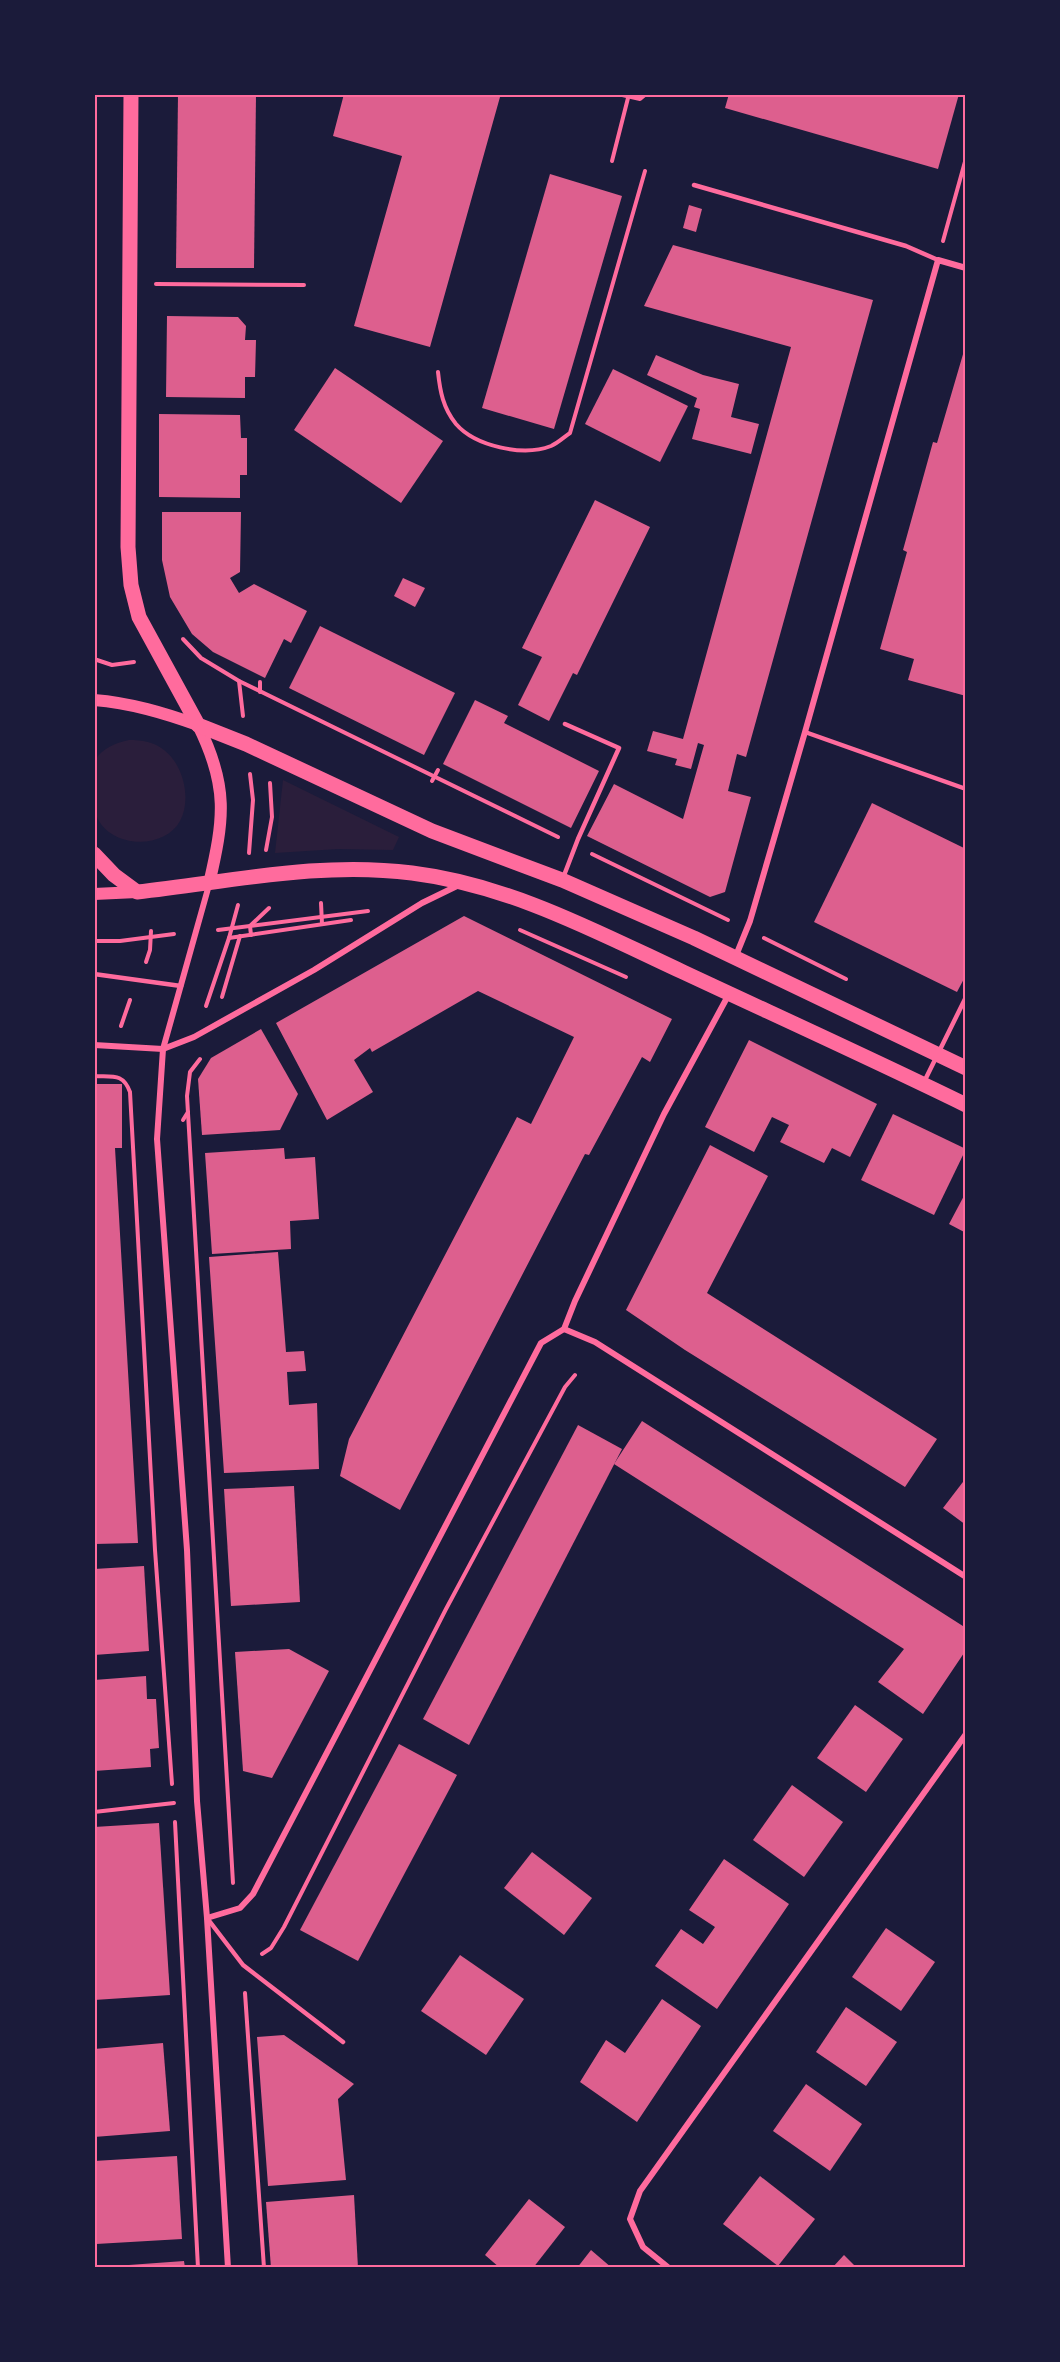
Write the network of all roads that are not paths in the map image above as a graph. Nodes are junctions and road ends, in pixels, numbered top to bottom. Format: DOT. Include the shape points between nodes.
graph roads {
  1 [pos="132,94"];
  2 [pos="694,185"];
  3 [pos="938,260"];
  4 [pos="966,268"];
  5 [pos="94,700"];
  6 [pos="565,724"];
  7 [pos="198,725"];
  8 [pos="805,732"];
  9 [pos="966,789"];
  10 [pos="94,854"];
  11 [pos="562,880"];
  12 [pos="464,882"];
  13 [pos="209,884"];
  14 [pos="138,892"];
  15 [pos="94,894"];
  16 [pos="735,958"];
  17 [pos="94,974"];
  18 [pos="181,986"];
  19 [pos="729,993"];
  20 [pos="966,997"];
  21 [pos="94,1045"];
  22 [pos="164,1049"];
  23 [pos="937,1054"];
  24 [pos="966,1068"];
  25 [pos="923,1084"];
  26 [pos="966,1105"];
  27 [pos="564,1329"];
  28 [pos="966,1577"];
  29 [pos="966,1734"];
  30 [pos="207,1918"];
  31 [pos="343,2042"];
  32 [pos="228,2268"];
  33 [pos="669,2268"];
  1 -- 7 [label="main road" via="128,547 131,585 139,616"];
  2 -- 3 [label="lane" via="906,246"];
  3 -- 4 [label="street"];
  3 -- 8 [label="street"];
  5 -- 7 [label="main road" via="155,710"];
  6 -- 11 [label="lane" via="620,748"];
  7 -- 11 [label="main road" via="432,831"];
  7 -- 13 [label="main road" via="212,754 220,785 220,835"];
  8 -- 9 [label="lane"];
  8 -- 16 [label="street" via="747,930"];
  10 -- 14 [label="main road"];
  11 -- 16 [label="main road"];
  12 -- 13 [label="main road" via="411,872 342,868"];
  12 -- 19 [label="main road" via="509,894 552,912"];
  12 -- 22 [label="street" via="194,1037"];
  13 -- 14 [label="main road"];
  13 -- 18 [label="street"];
  14 -- 15 [label="main road"];
  16 -- 23 [label="main road"];
  17 -- 18 [label="lane"];
  18 -- 22 [label="street"];
  19 -- 25 [label="main road"];
  19 -- 27 [label="street" via="664,1114"];
  20 -- 23 [label="lane"];
  21 -- 22 [label="street"];
  22 -- 30 [label="street" via="157,1139 186,1538 197,1800"];
  23 -- 24 [label="main road"];
  23 -- 25 [label="lane"];
  25 -- 26 [label="main road"];
  27 -- 28 [label="street" via="595,1342"];
  27 -- 30 [label="street" via="541,1343 253,1894 240,1908"];
  29 -- 33 [label="street" via="640,2191 630,2219 644,2247"];
  30 -- 31 [label="lane" via="243,1965"];
  30 -- 32 [label="street"];
}
